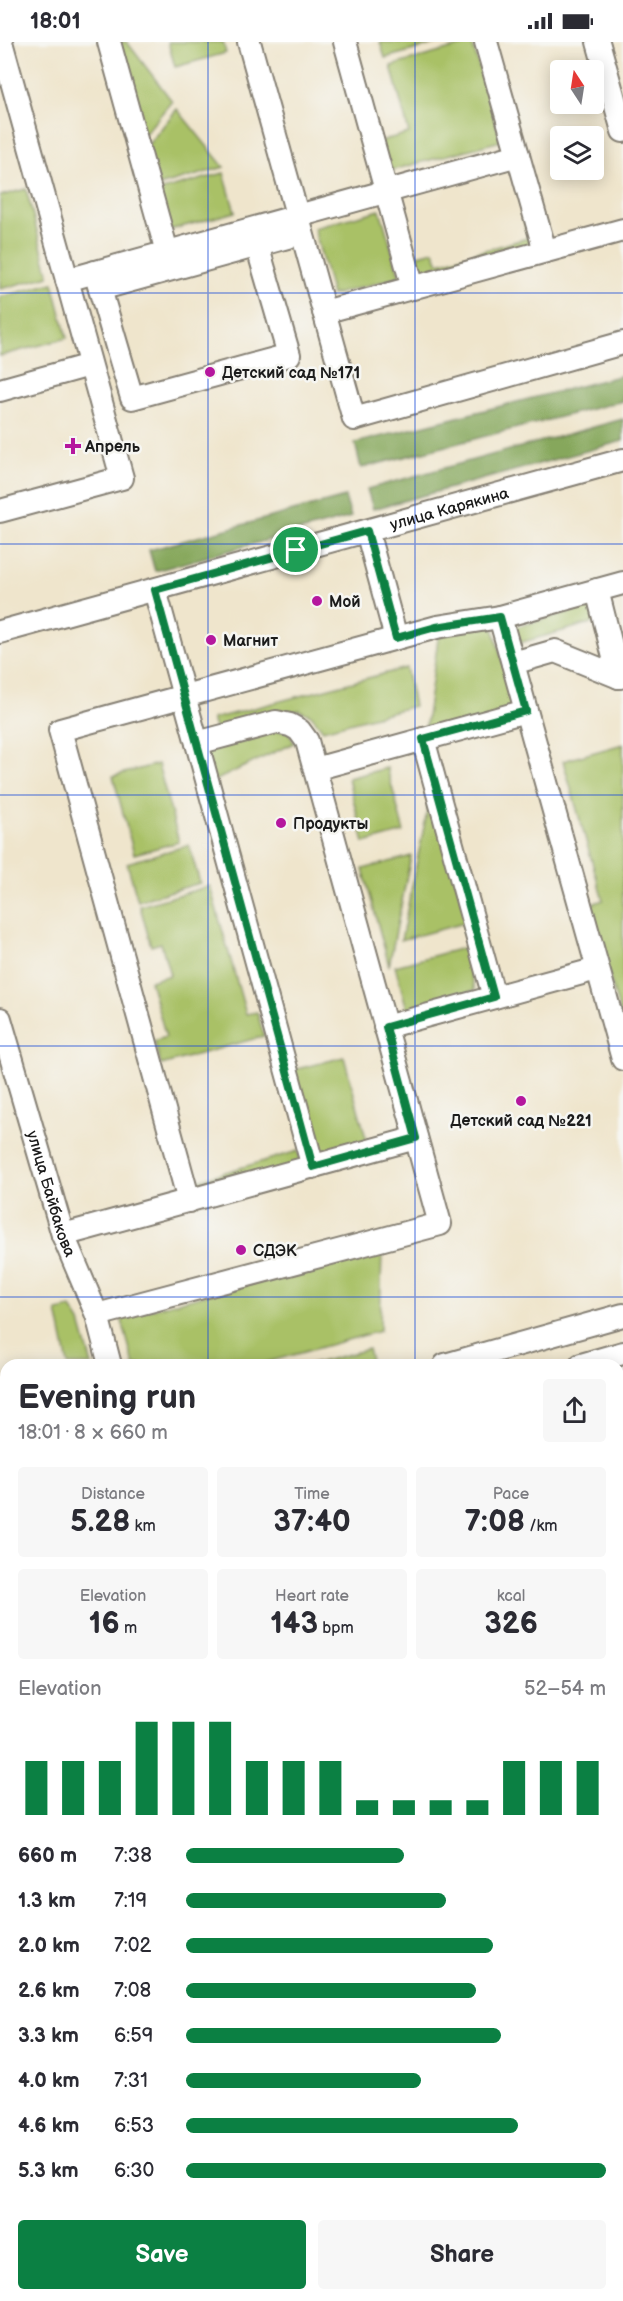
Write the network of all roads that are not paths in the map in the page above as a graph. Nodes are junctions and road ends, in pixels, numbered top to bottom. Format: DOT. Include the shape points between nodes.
graph roads {
  1 [pos="1,42"];
  2 [pos="109,42"];
  3 [pos="249,42"];
  4 [pos="345,42"];
  5 [pos="486,42"];
  6 [pos="598,42"];
  7 [pos="623,131"];
  8 [pos="518,155"];
  9 [pos="386,191"];
  10 [pos="300,225"];
  11 [pos="623,230"];
  12 [pos="257,245"];
  13 [pos="545,251"];
  14 [pos="167,252"];
  15 [pos="67,280"];
  16 [pos="97,281"];
  17 [pos="413,288"];
  18 [pos="324,312"];
  19 [pos="623,343"];
  20 [pos="90,365"];
  21 [pos="0,390"];
  22 [pos="623,460"];
  23 [pos="0,511"];
  24 [pos="367,531"];
  25 [pos="623,583"];
  26 [pos="155,590"];
  27 [pos="597,590"];
  28 [pos="500,617"];
  29 [pos="0,632"];
  30 [pos="396,638"];
  31 [pos="513,663"];
  32 [pos="621,676"];
  33 [pos="184,696"];
  34 [pos="526,711"];
  35 [pos="423,739"];
  36 [pos="197,743"];
  37 [pos="315,769"];
  38 [pos="597,969"];
  39 [pos="494,997"];
  40 [pos="0,1019"];
  41 [pos="386,1027"];
  42 [pos="623,1059"];
  43 [pos="416,1138"];
  44 [pos="313,1167"];
  45 [pos="189,1201"];
  46 [pos="63,1235"];
  47 [pos="623,1314"];
  48 [pos="97,1315"];
  49 [pos="590,1324"];
  50 [pos="623,1353"];
  51 [pos="108,1359"];
  52 [pos="466,1359"];
  53 [pos="590,1359"];
  54 [pos="603,1359"];
  1 -- 15 [label="street"];
  2 -- 14 [label="street"];
  3 -- 10 [label="street"];
  4 -- 9 [label="street"];
  5 -- 8 [label="street"];
  6 -- 7 [label="street"];
  8 -- 9 [label="street"];
  8 -- 13 [label="street"];
  9 -- 10 [label="street"];
  9 -- 17 [label="street"];
  10 -- 12 [label="street"];
  10 -- 14 [label="street"];
  10 -- 18 [label="street"];
  11 -- 13 [label="street"];
  12 -- 16 [label="street"];
  12 -- 16 [label="street" via="289,355 132,398"];
  13 -- 17 [label="street"];
  14 -- 16 [label="street"];
  15 -- 16 [label="street"];
  15 -- 20 [label="street"];
  17 -- 18 [label="street"];
  18 -- 19 [label="street" via="354,419"];
  20 -- 21 [label="street"];
  20 -- 23 [label="street" via="122,477"];
  22 -- 24 [label="street, улица Карякина"];
  24 -- 26 [label="street, улица Карякина"];
  24 -- 30 [label="street"];
  25 -- 27 [label="street"];
  26 -- 29 [label="street, улица Карякина"];
  26 -- 33 [label="street"];
  27 -- 28 [label="street"];
  27 -- 32 [label="street"];
  28 -- 30 [label="street"];
  28 -- 31 [label="street"];
  30 -- 33 [label="street"];
  31 -- 32 [label="street" via="555,651"];
  31 -- 34 [label="street"];
  33 -- 36 [label="street"];
  33 -- 45 [label="street" via="60,730"];
  34 -- 35 [label="street"];
  34 -- 38 [label="street"];
  35 -- 37 [label="street"];
  35 -- 39 [label="street"];
  36 -- 37 [label="street" via="276,722 290,725 307,741"];
  36 -- 44 [label="street"];
  37 -- 41 [label="street"];
  38 -- 39 [label="street"];
  38 -- 42 [label="street"];
  39 -- 41 [label="street"];
  40 -- 46 [label="street, улица Байбакова"];
  41 -- 43 [label="street"];
  43 -- 44 [label="street"];
  43 -- 48 [label="street" via="440,1224"];
  44 -- 45 [label="street"];
  45 -- 46 [label="street"];
  46 -- 48 [label="street, улица Байбакова"];
  47 -- 49 [label="street"];
  48 -- 51 [label="street, улица Байбакова"];
  49 -- 52 [label="street"];
  49 -- 53 [label="street"];
  50 -- 54 [label="street"];
}
